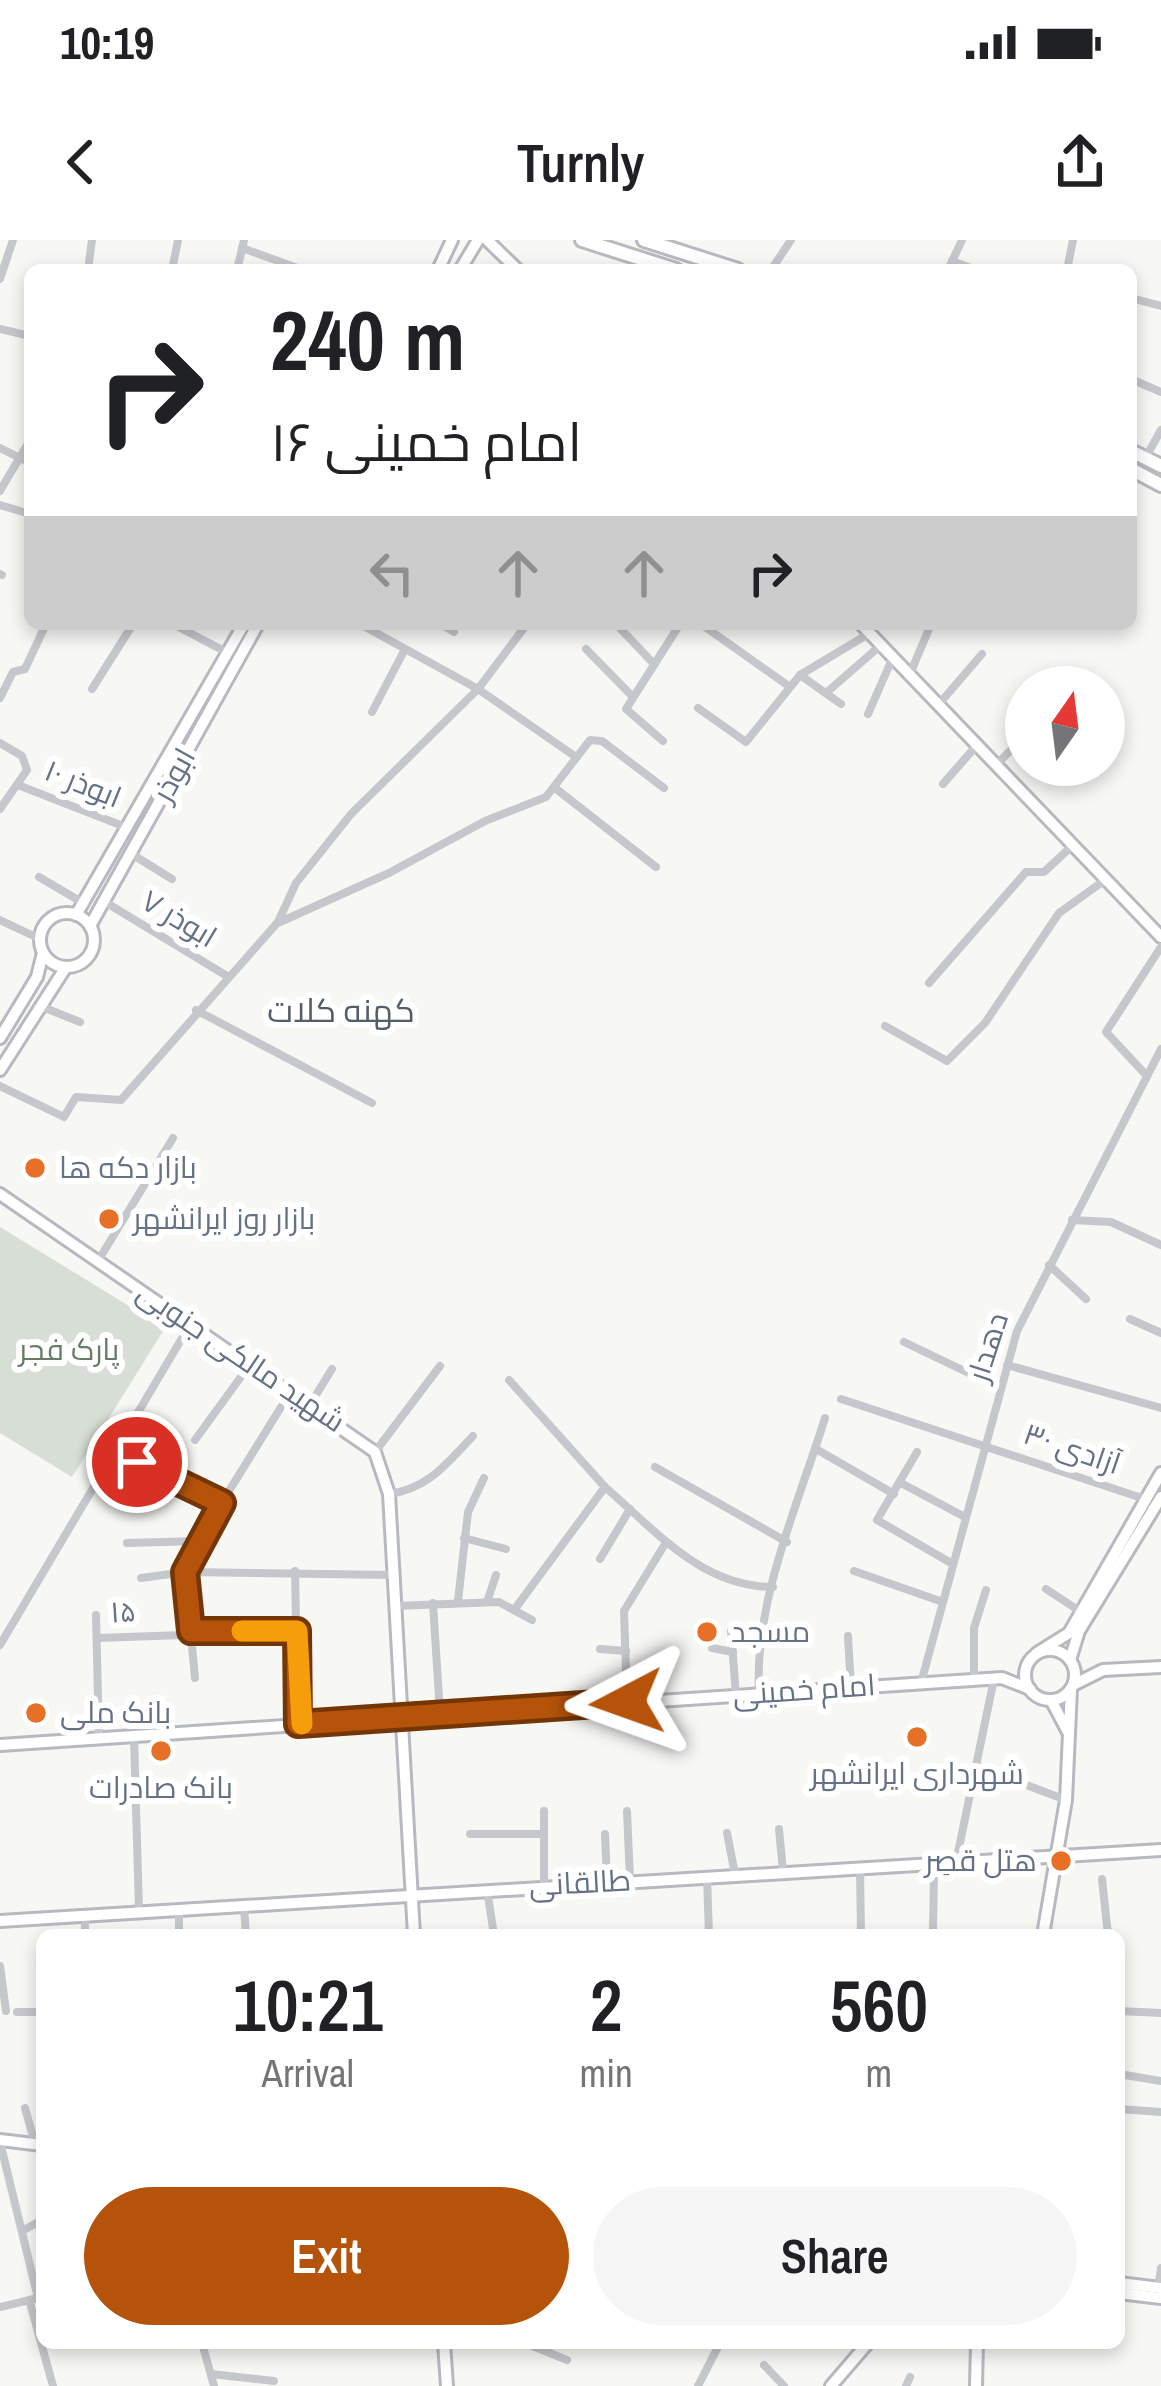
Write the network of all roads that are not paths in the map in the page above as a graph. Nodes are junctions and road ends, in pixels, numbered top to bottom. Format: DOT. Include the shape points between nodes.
graph roads {
  1 [pos="14,240"];
  2 [pos="482,240"];
  3 [pos="582,240"];
  4 [pos="651,241"];
  5 [pos="243,244"];
  6 [pos="289,264"];
  7 [pos="511,264"];
  8 [pos="657,264"];
  9 [pos="719,264"];
  10 [pos="0,279"];
  11 [pos="1161,430"];
  12 [pos="0,448"];
  13 [pos="24,450"];
  14 [pos="1137,454"];
  15 [pos="19,458"];
  16 [pos="1145,458"];
  17 [pos="24,460"];
  18 [pos="1161,466"];
  19 [pos="0,491"];
  20 [pos="43,630"];
  21 [pos="129,630"];
  22 [pos="185,630"];
  23 [pos="241,630"];
  24 [pos="255,630"];
  25 [pos="371,630"];
  26 [pos="451,630"];
  27 [pos="522,630"];
  28 [pos="622,630"];
  29 [pos="676,630"];
  30 [pos="709,630"];
  31 [pos="865,630"];
  32 [pos="867,630"];
  33 [pos="928,630"];
  34 [pos="454,632"];
  35 [pos="881,645"];
  36 [pos="406,649"];
  37 [pos="586,650"];
  38 [pos="228,652"];
  39 [pos="982,654"];
  40 [pos="893,657"];
  41 [pos="654,664"];
  42 [pos="910,674"];
  43 [pos="800,675"];
  44 [pos="790,688"];
  45 [pos="92,689"];
  46 [pos="478,689"];
  47 [pos="826,693"];
  48 [pos="633,697"];
  49 [pos="0,698"];
  50 [pos="842,704"];
  51 [pos="939,704"];
  52 [pos="698,708"];
  53 [pos="372,712"];
  54 [pos="868,714"];
  55 [pos="663,741"];
  56 [pos="0,743"];
  57 [pos="977,745"];
  58 [pos="1005,756"];
  59 [pos="576,757"];
  60 [pos="996,765"];
  61 [pos="943,784"];
  62 [pos="18,785"];
  63 [pos="554,788"];
  64 [pos="664,788"];
  65 [pos="0,809"];
  66 [pos="130,829"];
  67 [pos="1072,845"];
  68 [pos="130,853"];
  69 [pos="656,867"];
  70 [pos="39,877"];
  71 [pos="172,879"];
  72 [pos="1106,880"];
  73 [pos="105,902"];
  74 [pos="87,905"];
  75 [pos="76,915"];
  76 [pos="0,920"];
  77 [pos="278,922"];
  78 [pos="90,926"];
  79 [pos="1161,937"];
  80 [pos="40,939"];
  81 [pos="1161,947"];
  82 [pos="44,953"];
  83 [pos="66,967"];
  84 [pos="227,976"];
  85 [pos="929,983"];
  86 [pos="39,1006"];
  87 [pos="196,1010"];
  88 [pos="80,1022"];
  89 [pos="884,1026"];
  90 [pos="0,1039"];
  91 [pos="1161,1049"];
  92 [pos="0,1070"];
  93 [pos="1148,1076"];
  94 [pos="0,1086"];
  95 [pos="372,1103"];
  96 [pos="172,1138"];
  97 [pos="0,1194"];
  98 [pos="1072,1220"];
  99 [pos="1161,1245"];
  100 [pos="98,1261"];
  101 [pos="1048,1265"];
  102 [pos="1086,1299"];
  103 [pos="1130,1319"];
  104 [pos="190,1323"];
  105 [pos="1161,1333"];
  106 [pos="904,1342"];
  107 [pos="251,1363"];
  108 [pos="1007,1365"];
  109 [pos="440,1366"];
  110 [pos="332,1369"];
  111 [pos="509,1379"];
  112 [pos="1000,1388"];
  113 [pos="292,1390"];
  114 [pos="841,1399"];
  115 [pos="311,1403"];
  116 [pos="1161,1408"];
  117 [pos="825,1418"];
  118 [pos="473,1436"];
  119 [pos="196,1440"];
  120 [pos="984,1444"];
  121 [pos="816,1449"];
  122 [pos="375,1451"];
  123 [pos="917,1452"];
  124 [pos="114,1453"];
  125 [pos="655,1467"];
  126 [pos="1161,1472"];
  127 [pos="484,1478"];
  128 [pos="901,1483"];
  129 [pos="605,1487"];
  130 [pos="894,1494"];
  131 [pos="389,1495"];
  132 [pos="1161,1497"];
  133 [pos="1145,1499"];
  134 [pos="222,1503"];
  135 [pos="630,1508"];
  136 [pos="964,1516"];
  137 [pos="464,1538"];
  138 [pos="198,1541"];
  139 [pos="787,1542"];
  140 [pos="127,1543"];
  141 [pos="665,1544"];
  142 [pos="506,1549"];
  143 [pos="600,1559"];
  144 [pos="951,1563"];
  145 [pos="295,1571"];
  146 [pos="854,1571"];
  147 [pos="185,1572"];
  148 [pos="393,1575"];
  149 [pos="496,1575"];
  150 [pos="141,1578"];
  151 [pos="773,1587"];
  152 [pos="1046,1589"];
  153 [pos="986,1590"];
  154 [pos="458,1601"];
  155 [pos="940,1601"];
  156 [pos="487,1602"];
  157 [pos="433,1603"];
  158 [pos="395,1606"];
  159 [pos="514,1610"];
  160 [pos="1081,1612"];
  161 [pos="96,1615"];
  162 [pos="532,1620"];
  163 [pos="731,1630"];
  164 [pos="191,1631"];
  165 [pos="297,1631"];
  166 [pos="848,1636"];
  167 [pos="97,1638"];
  168 [pos="0,1645"];
  169 [pos="712,1648"];
  170 [pos="600,1649"];
  171 [pos="626,1651"];
  172 [pos="733,1652"];
  173 [pos="1034,1656"];
  174 [pos="1072,1663"];
  175 [pos="1161,1667"];
  176 [pos="1103,1670"];
  177 [pos="195,1678"];
  178 [pos="998,1678"];
  179 [pos="974,1680"];
  180 [pos="921,1683"];
  181 [pos="1072,1687"];
  182 [pos="851,1688"];
  183 [pos="1030,1690"];
  184 [pos="759,1694"];
  185 [pos="736,1695"];
  186 [pos="1051,1700"];
  187 [pos="627,1702"];
  188 [pos="440,1714"];
  189 [pos="400,1717"];
  190 [pos="298,1724"];
  191 [pos="134,1736"];
  192 [pos="99,1738"];
  193 [pos="1072,1743"];
  194 [pos="0,1745"];
  195 [pos="1029,1786"];
  196 [pos="1066,1800"];
  197 [pos="544,1811"];
  198 [pos="627,1811"];
  199 [pos="779,1829"];
  200 [pos="727,1833"];
  201 [pos="470,1834"];
  202 [pos="544,1834"];
  203 [pos="604,1834"];
  204 [pos="1161,1850"];
  205 [pos="1056,1856"];
  206 [pos="934,1862"];
  207 [pos="956,1862"];
  208 [pos="860,1866"];
  209 [pos="783,1871"];
  210 [pos="735,1874"];
  211 [pos="707,1876"];
  212 [pos="1102,1879"];
  213 [pos="630,1880"];
  214 [pos="607,1882"];
  215 [pos="544,1885"];
  216 [pos="487,1888"];
  217 [pos="411,1893"];
  218 [pos="244,1904"];
  219 [pos="178,1909"];
  220 [pos="139,1912"];
  221 [pos="85,1916"];
  222 [pos="0,1922"];
  223 [pos="86,1929"];
  224 [pos="179,1929"];
  225 [pos="246,1929"];
  226 [pos="414,1929"];
  227 [pos="493,1929"];
  228 [pos="709,1929"];
  229 [pos="861,1929"];
  230 [pos="933,1929"];
  231 [pos="1043,1929"];
  232 [pos="1107,1929"];
  233 [pos="0,1966"];
  234 [pos="1125,2011"];
  235 [pos="36,2012"];
  236 [pos="1161,2013"];
  237 [pos="1125,2075"];
  238 [pos="1161,2080"];
  239 [pos="26,2108"];
  240 [pos="1125,2109"];
  241 [pos="1161,2112"];
  242 [pos="36,2136"];
  243 [pos="0,2141"];
  244 [pos="36,2145"];
  245 [pos="36,2223"];
  246 [pos="22,2231"];
  247 [pos="1161,2269"];
  248 [pos="36,2275"];
  249 [pos="1125,2284"];
  250 [pos="1160,2291"];
  251 [pos="36,2294"];
  252 [pos="1125,2294"];
  253 [pos="34,2300"];
  254 [pos="0,2307"];
  255 [pos="36,2309"];
  256 [pos="45,2349"];
  257 [pos="204,2349"];
  258 [pos="444,2349"];
  259 [pos="540,2349"];
  260 [pos="713,2349"];
  261 [pos="863,2349"];
  262 [pos="977,2349"];
  263 [pos="567,2360"];
  264 [pos="764,2365"];
  265 [pos="211,2374"];
  266 [pos="274,2381"];
  267 [pos="835,2385"];
  268 [pos="53,2386"];
  269 [pos="214,2386"];
  270 [pos="447,2386"];
  271 [pos="698,2386"];
  272 [pos="784,2386"];
  273 [pos="976,2386"];
  1 -- 10 [label="street"];
  2 -- 7 [label="main road"];
  3 -- 8 [label="main road"];
  4 -- 9 [label="main road"];
  5 -- 6 [label="street"];
  11 -- 16 [label="street"];
  12 -- 15 [label="street"];
  13 -- 15 [label="street"];
  14 -- 16 [label="main road"];
  15 -- 17 [label="street"];
  15 -- 19 [label="street"];
  16 -- 18 [label="main road"];
  20 -- 49 [label="street"];
  21 -- 45 [label="street"];
  22 -- 38 [label="street"];
  23 -- 38 [label="main road, ابوذر"];
  24 -- 68 [label="main road, ابوذر"];
  25 -- 36 [label="street"];
  26 -- 34 [label="street"];
  27 -- 46 [label="street"];
  28 -- 41 [label="street"];
  29 -- 41 [label="street"];
  30 -- 44 [label="street"];
  31 -- 43 [label="street"];
  32 -- 35 [label="main road"];
  33 -- 42 [label="street"];
  35 -- 40 [label="main road"];
  35 -- 47 [label="street"];
  36 -- 46 [label="street"];
  36 -- 53 [label="street"];
  37 -- 48 [label="street"];
  38 -- 66 [label="main road, ابوذر"];
  39 -- 51 [label="street"];
  40 -- 42 [label="main road"];
  40 -- 54 [label="street"];
  41 -- 48 [label="street"];
  42 -- 51 [label="main road"];
  43 -- 44 [label="street"];
  43 -- 47 [label="street"];
  44 -- 52 [label="street" via="746,742"];
  46 -- 59 [label="street"];
  46 -- 77 [label="street" via="351,814 296,884"];
  47 -- 50 [label="street"];
  48 -- 55 [label="street" via="626,709"];
  51 -- 57 [label="main road"];
  56 -- 62 [label="street" via="22,756 27,770"];
  57 -- 60 [label="main road"];
  57 -- 61 [label="street"];
  58 -- 60 [label="street"];
  59 -- 63 [label="street"];
  59 -- 64 [label="street" via="590,740 602,741"];
  60 -- 67 [label="main road"];
  62 -- 65 [label="street"];
  62 -- 66 [label="street, ابوذر ۱۰"];
  63 -- 69 [label="street"];
  63 -- 77 [label="street"];
  66 -- 74 [label="main road, ابوذر"];
  67 -- 72 [label="main road"];
  67 -- 85 [label="street" via="1044,872 1026,872"];
  68 -- 71 [label="street"];
  68 -- 73 [label="main road, ابوذر"];
  70 -- 74 [label="street"];
  72 -- 79 [label="main road"];
  72 -- 89 [label="street" via="1049,924 986,1023 946,1061"];
  73 -- 78 [label="main road, ابوذر"];
  73 -- 84 [label="street, ابوذر ۷"];
  74 -- 75 [label="main road, ابوذر"];
  75 -- 78 [label="main road"];
  75 -- 80 [label="main road" via="50,920"];
  76 -- 80 [label="street"];
  77 -- 84 [label="street"];
  78 -- 83 [label="main road" via="88,957"];
  80 -- 82 [label="main road"];
  81 -- 93 [label="street" via="1106,1032"];
  82 -- 83 [label="main road"];
  82 -- 90 [label="main road"];
  83 -- 86 [label="main road"];
  84 -- 87 [label="street"];
  86 -- 88 [label="street"];
  86 -- 92 [label="main road"];
  87 -- 94 [label="street" via="121,1100 76,1097 64,1117"];
  87 -- 95 [label="street"];
  91 -- 93 [label="street, دهدار"];
  93 -- 98 [label="street, دهدار"];
  96 -- 100 [label="street"];
  97 -- 100 [label="main road, شهید مالکی جنوبی"];
  98 -- 99 [label="street" via="1111,1222"];
  98 -- 101 [label="street, دهدار"];
  100 -- 104 [label="main road, شهید مالکی جنوبی"];
  101 -- 102 [label="street"];
  101 -- 108 [label="street, دهدار"];
  103 -- 105 [label="street"];
  104 -- 107 [label="main road, شهید مالکی جنوبی"];
  104 -- 124 [label="street"];
  106 -- 112 [label="street"];
  107 -- 113 [label="main road, شهید مالکی جنوبی"];
  107 -- 119 [label="street"];
  108 -- 112 [label="street, دهدار"];
  108 -- 116 [label="street"];
  109 -- 122 [label="street"];
  110 -- 115 [label="street"];
  111 -- 129 [label="street"];
  112 -- 120 [label="street, دهدار"];
  113 -- 115 [label="main road, شهید مالکی جنوبی"];
  113 -- 134 [label="street"];
  114 -- 120 [label="street, آزادی ۳۰"];
  115 -- 122 [label="main road, شهید مالکی جنوبی"];
  117 -- 121 [label="street"];
  118 -- 131 [label="street" via="437,1474"];
  120 -- 133 [label="street, آزادی ۳۰"];
  120 -- 136 [label="street, دهدار"];
  121 -- 130 [label="street"];
  121 -- 139 [label="street"];
  122 -- 131 [label="main road, شهید مالکی جنوبی"];
  123 -- 128 [label="street"];
  124 -- 134 [label="street"];
  124 -- 168 [label="street"];
  125 -- 139 [label="street"];
  126 -- 133 [label="main road"];
  127 -- 137 [label="street"];
  128 -- 130 [label="street"];
  128 -- 136 [label="street"];
  129 -- 135 [label="street"];
  129 -- 159 [label="street"];
  130 -- 144 [label="street" via="877,1520"];
  131 -- 148 [label="main road, شهید مالکی جنوبی"];
  132 -- 174 [label="main road" via="1079,1631"];
  133 -- 160 [label="main road"];
  134 -- 138 [label="street"];
  135 -- 141 [label="street"];
  135 -- 143 [label="street"];
  136 -- 144 [label="street, دهدار"];
  137 -- 142 [label="street"];
  137 -- 154 [label="street"];
  138 -- 140 [label="street"];
  138 -- 147 [label="street"];
  139 -- 151 [label="street"];
  141 -- 151 [label="street" via="741,1587"];
  141 -- 171 [label="street" via="628,1597"];
  144 -- 155 [label="street, دهدار"];
  145 -- 147 [label="street"];
  145 -- 148 [label="street"];
  145 -- 165 [label="street"];
  146 -- 155 [label="street"];
  147 -- 150 [label="street"];
  147 -- 164 [label="street"];
  148 -- 158 [label="main road, شهید مالکی جنوبی"];
  149 -- 156 [label="street"];
  151 -- 184 [label="street"];
  152 -- 160 [label="street"];
  153 -- 179 [label="street" via="974,1628"];
  154 -- 156 [label="street"];
  154 -- 157 [label="street"];
  155 -- 180 [label="street, دهدار"];
  156 -- 159 [label="street"];
  157 -- 158 [label="street"];
  157 -- 188 [label="street"];
  158 -- 189 [label="main road, شهید مالکی جنوبی"];
  159 -- 162 [label="street"];
  160 -- 173 [label="main road" via="1056,1645"];
  161 -- 167 [label="street"];
  163 -- 172 [label="street"];
  164 -- 165 [label="street, ۱۵"];
  164 -- 167 [label="street, ۱۵"];
  164 -- 177 [label="street"];
  165 -- 190 [label="street"];
  166 -- 182 [label="street"];
  167 -- 192 [label="street"];
  169 -- 172 [label="street"];
  170 -- 171 [label="street"];
  171 -- 187 [label="street"];
  172 -- 185 [label="street"];
  173 -- 174 [label="main road" via="1052,1650"];
  173 -- 178 [label="main road"];
  173 -- 183 [label="main road" via="1025,1674"];
  174 -- 176 [label="main road"];
  174 -- 181 [label="main road"];
  175 -- 176 [label="main road"];
  176 -- 181 [label="main road"];
  178 -- 179 [label="main road, امام خمینی"];
  178 -- 183 [label="main road, امام خمینی"];
  178 -- 207 [label="street"];
  179 -- 180 [label="main road, امام خمینی"];
  180 -- 182 [label="main road, امام خمینی"];
  181 -- 186 [label="main road"];
  181 -- 193 [label="main road"];
  182 -- 184 [label="main road, امام خمینی"];
  183 -- 186 [label="main road"];
  184 -- 185 [label="main road, امام خمینی"];
  185 -- 187 [label="main road, امام خمینی"];
  186 -- 193 [label="main road"];
  187 -- 188 [label="main road, امام خمینی"];
  188 -- 189 [label="main road, امام خمینی"];
  189 -- 190 [label="main road, امام خمینی"];
  189 -- 217 [label="main road, شهید مالکی جنوبی"];
  190 -- 191 [label="main road, امام خمینی"];
  191 -- 192 [label="main road, امام خمینی"];
  191 -- 220 [label="street"];
  192 -- 194 [label="main road, امام خمینی"];
  193 -- 196 [label="main road"];
  195 -- 196 [label="street"];
  196 -- 205 [label="main road"];
  197 -- 202 [label="street"];
  198 -- 213 [label="street"];
  199 -- 209 [label="street"];
  200 -- 210 [label="street"];
  201 -- 202 [label="street"];
  202 -- 215 [label="street"];
  203 -- 214 [label="street"];
  204 -- 205 [label="main road, طالقانی"];
  205 -- 207 [label="main road, طالقانی"];
  205 -- 231 [label="main road"];
  206 -- 207 [label="main road, طالقانی"];
  206 -- 208 [label="main road, طالقانی"];
  206 -- 230 [label="street"];
  208 -- 209 [label="main road, طالقانی"];
  208 -- 229 [label="street"];
  209 -- 210 [label="main road, طالقانی"];
  210 -- 211 [label="main road, طالقانی"];
  211 -- 213 [label="main road, طالقانی"];
  211 -- 228 [label="street"];
  212 -- 232 [label="street"];
  213 -- 214 [label="main road, طالقانی"];
  214 -- 215 [label="main road, طالقانی"];
  215 -- 216 [label="main road, طالقانی"];
  216 -- 217 [label="main road, طالقانی"];
  216 -- 227 [label="street"];
  217 -- 218 [label="main road, طالقانی"];
  217 -- 226 [label="main road, شهید مالکی جنوبی"];
  218 -- 219 [label="main road, طالقانی"];
  218 -- 225 [label="street"];
  219 -- 220 [label="main road, طالقانی"];
  219 -- 224 [label="street"];
  220 -- 221 [label="main road, طالقانی"];
  221 -- 222 [label="main road, طالقانی"];
  221 -- 223 [label="street"];
  233 -- 235 [label="street" via="11,2012"];
  234 -- 236 [label="street"];
  237 -- 238 [label="street"];
  239 -- 242 [label="street"];
  240 -- 241 [label="street"];
  243 -- 244 [label="main road"];
  243 -- 246 [label="street"];
  245 -- 246 [label="street"];
  246 -- 248 [label="street"];
  247 -- 250 [label="street"];
  249 -- 250 [label="main road"];
  250 -- 252 [label="main road"];
  251 -- 253 [label="street"];
  253 -- 254 [label="street"];
  253 -- 255 [label="street"];
  256 -- 268 [label="street"];
  257 -- 265 [label="street"];
  258 -- 270 [label="main road"];
  259 -- 263 [label="street"];
  260 -- 271 [label="street"];
  261 -- 267 [label="main road"];
  262 -- 273 [label="main road"];
  264 -- 272 [label="street"];
  265 -- 266 [label="street"];
  265 -- 269 [label="street"];
}
